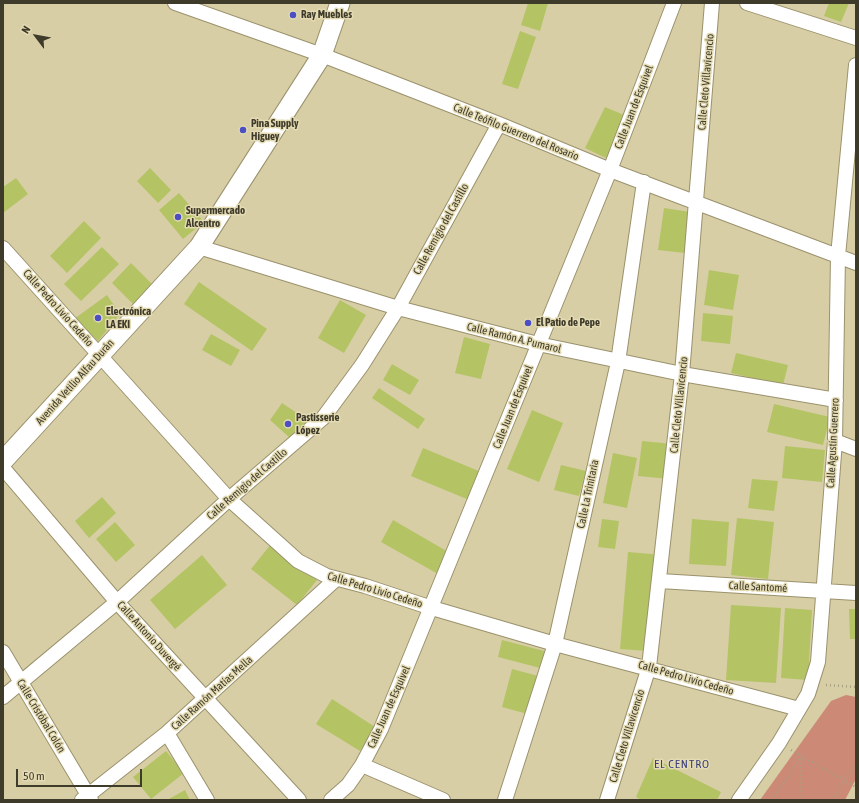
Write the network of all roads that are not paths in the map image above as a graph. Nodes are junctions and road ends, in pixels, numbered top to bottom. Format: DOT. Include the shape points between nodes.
graph roads {
  1 [pos="175,3"];
  2 [pos="340,3"];
  3 [pos="674,3"];
  4 [pos="712,3"];
  5 [pos="746,3"];
  6 [pos="856,38"];
  7 [pos="322,55"];
  8 [pos="856,65"];
  9 [pos="499,124"];
  10 [pos="610,170"];
  11 [pos="644,182"];
  12 [pos="696,202"];
  13 [pos="199,247"];
  14 [pos="3,248"];
  15 [pos="838,256"];
  16 [pos="856,263"];
  17 [pos="398,308"];
  18 [pos="538,344"];
  19 [pos="100,354"];
  20 [pos="618,362"];
  21 [pos="682,374"];
  22 [pos="836,400"];
  23 [pos="835,441"];
  24 [pos="856,449"];
  25 [pos="3,461"];
  26 [pos="3,468"];
  27 [pos="229,499"];
  28 [pos="336,579"];
  29 [pos="660,581"];
  30 [pos="824,591"];
  31 [pos="856,593"];
  32 [pos="117,602"];
  33 [pos="432,608"];
  34 [pos="555,644"];
  35 [pos="3,652"];
  36 [pos="649,667"];
  37 [pos="21,681"];
  38 [pos="3,697"];
  39 [pos="206,699"];
  40 [pos="799,708"];
  41 [pos="167,733"];
  42 [pos="362,765"];
  43 [pos="87,798"];
  44 [pos="207,800"];
  45 [pos="299,800"];
  46 [pos="331,800"];
  47 [pos="443,800"];
  48 [pos="505,800"];
  49 [pos="607,800"];
  50 [pos="739,800"];
  1 -- 7 [label="street, Calle Teófilo Guerrero del Rosario"];
  2 -- 7 [label="main road, Avenida Vetilio Alfau Durán"];
  3 -- 10 [label="street, Calle Juan de Esquivel"];
  4 -- 12 [label="street, Calle Cleto Villavicencio"];
  5 -- 6 [label="street"];
  7 -- 9 [label="street, Calle Teófilo Guerrero del Rosario"];
  7 -- 13 [label="main road, Avenida Vetilio Alfau Durán"];
  8 -- 15 [label="street, Calle Agustín Guerrero"];
  9 -- 10 [label="street, Calle Teófilo Guerrero del Rosario"];
  9 -- 17 [label="street, Calle Remigio del Castillo"];
  10 -- 11 [label="street, Calle Teófilo Guerrero del Rosario"];
  10 -- 18 [label="street, Calle Juan de Esquivel"];
  11 -- 12 [label="street, Calle Teófilo Guerrero del Rosario"];
  11 -- 20 [label="street, Calle La Trinitaria"];
  12 -- 15 [label="street, Calle Teófilo Guerrero del Rosario"];
  12 -- 21 [label="street, Calle Cleto Villavicencio"];
  13 -- 17 [label="street, Calle Ramón A. Pumarol"];
  13 -- 19 [label="main road, Avenida Vetilio Alfau Durán"];
  14 -- 19 [label="street, Calle Pedro Livio Cedeño"];
  15 -- 16 [label="street, Calle Teófilo Guerrero del Rosario"];
  15 -- 22 [label="street, Calle Agustín Guerrero"];
  17 -- 18 [label="street, Calle Ramón A. Pumarol"];
  17 -- 27 [label="street, Calle Remigio del Castillo" via="362,365 323,418"];
  18 -- 20 [label="street, Calle Ramón A. Pumarol"];
  18 -- 33 [label="street, Calle Juan de Esquivel"];
  19 -- 25 [label="main road, Avenida Vetilio Alfau Durán"];
  19 -- 27 [label="street, Calle Pedro Livio Cedeño"];
  20 -- 21 [label="street, Calle Ramón A. Pumarol"];
  20 -- 34 [label="street, Calle La Trinitaria"];
  21 -- 22 [label="street, Calle Ramón A. Pumarol"];
  21 -- 29 [label="street, Calle Cleto Villavicencio"];
  22 -- 23 [label="street, Calle Agustín Guerrero"];
  23 -- 24 [label="street"];
  23 -- 30 [label="street, Calle Agustín Guerrero"];
  26 -- 32 [label="street, Calle Antonio Duvergé"];
  27 -- 28 [label="street, Calle Pedro Livio Cedeño" via="298,562"];
  27 -- 32 [label="street, Calle Remigio del Castillo"];
  28 -- 33 [label="street, Calle Pedro Livio Cedeño"];
  28 -- 39 [label="street, Calle Ramón Matías Mella"];
  29 -- 30 [label="street, Calle Santomé"];
  29 -- 36 [label="street, Calle Cleto Villavicencio"];
  30 -- 31 [label="street, Calle Santomé"];
  30 -- 40 [label="street, Calle Agustín Guerrero" via="818,662 808,694"];
  32 -- 37 [label="street, Calle Remigio del Castillo"];
  32 -- 39 [label="street, Calle Antonio Duvergé"];
  33 -- 34 [label="street, Calle Pedro Livio Cedeño"];
  33 -- 42 [label="street, Calle Juan de Esquivel" via="381,729"];
  34 -- 36 [label="street, Calle Pedro Livio Cedeño"];
  34 -- 48 [label="street, Calle La Trinitaria"];
  35 -- 37 [label="street, Calle Cristóbal Colón"];
  36 -- 40 [label="street, Calle Pedro Livio Cedeño"];
  36 -- 49 [label="street, Calle Cleto Villavicencio"];
  37 -- 38 [label="street, Calle Remigio del Castillo"];
  37 -- 43 [label="street, Calle Cristóbal Colón"];
  39 -- 41 [label="street, Calle Ramón Matías Mella"];
  39 -- 45 [label="street, Calle Antonio Duvergé"];
  40 -- 50 [label="street, Calle Agustín Guerrero" via="779,743"];
  41 -- 43 [label="street, Calle Ramón Matías Mella"];
  41 -- 44 [label="street"];
  42 -- 46 [label="street, Calle Juan de Esquivel" via="348,785"];
  42 -- 47 [label="street"];
}
